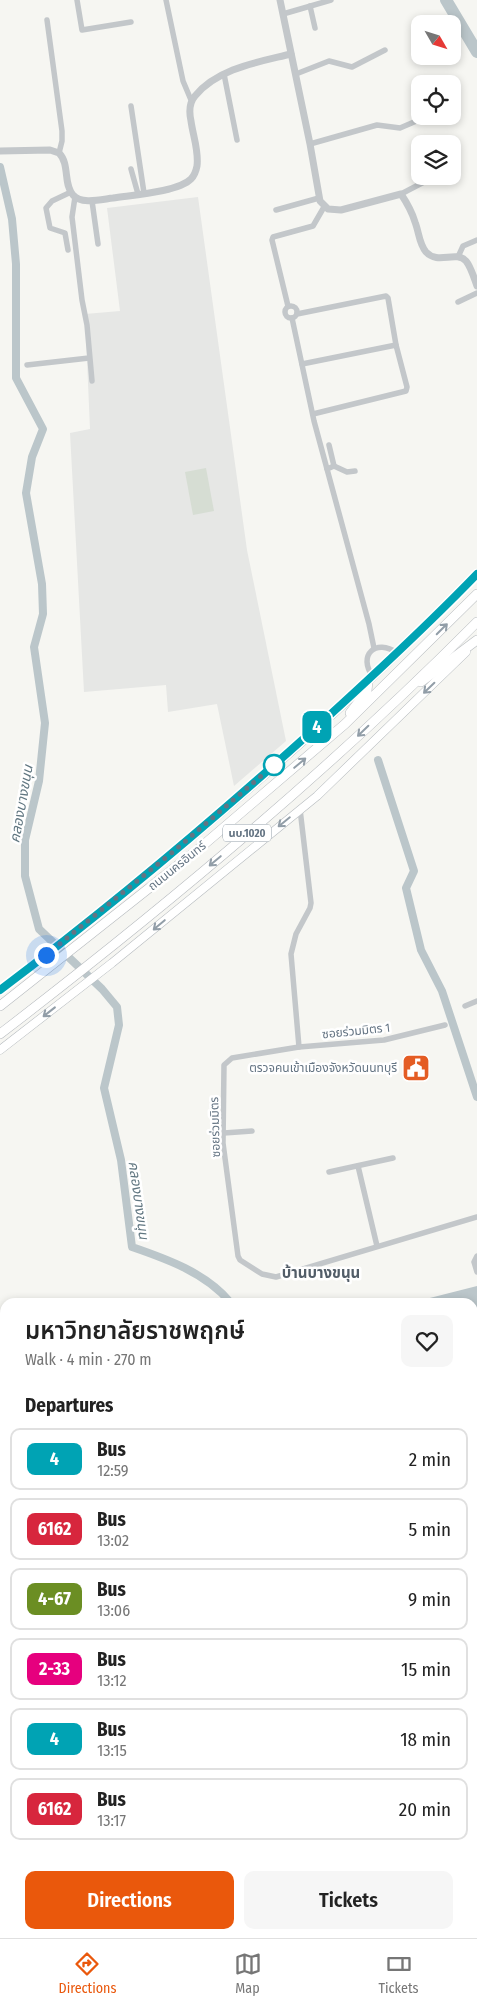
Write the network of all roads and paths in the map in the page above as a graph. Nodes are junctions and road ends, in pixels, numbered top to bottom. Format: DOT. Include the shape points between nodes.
graph roads {
  1 [pos="77,0"];
  2 [pos="166,0"];
  3 [pos="280,0"];
  4 [pos="331,0"];
  5 [pos="310,6"];
  6 [pos="283,14"];
  7 [pos="48,20"];
  8 [pos="131,22"];
  9 [pos="315,28"];
  10 [pos="385,50"];
  11 [pos="291,54"];
  12 [pos="224,74"];
  13 [pos="296,74"];
  14 [pos="192,100"];
  15 [pos="131,106"];
  16 [pos="411,123"];
  17 [pos="237,140"];
  18 [pos="310,144"];
  19 [pos="2,151"];
  20 [pos="59,153"];
  21 [pos="131,169"];
  22 [pos="418,185"];
  23 [pos="141,193"];
  24 [pos="401,194"];
  25 [pos="73,195"];
  26 [pos="319,198"];
  27 [pos="92,201"];
  28 [pos="324,207"];
  29 [pos="276,210"];
  30 [pos="477,240"];
  31 [pos="98,244"];
  32 [pos="68,250"];
  33 [pos="458,257"];
  34 [pos="477,286"];
  35 [pos="477,293"];
  36 [pos="458,302"];
  37 [pos="288,306"];
  38 [pos="294,316"];
  39 [pos="396,345"];
  40 [pos="89,358"];
  41 [pos="302,364"];
  42 [pos="27,365"];
  43 [pos="92,382"];
  44 [pos="313,414"];
  45 [pos="330,445"];
  46 [pos="334,466"];
  47 [pos="327,469"];
  48 [pos="356,471"];
  49 [pos="477,574"];
  50 [pos="477,594"];
  51 [pos="477,622"];
  52 [pos="477,641"];
  53 [pos="374,648"];
  54 [pos="397,653"];
  55 [pos="370,679"];
  56 [pos="398,697"];
  57 [pos="345,724"];
  58 [pos="300,809"];
  59 [pos="0,990"];
  60 [pos="477,1001"];
  61 [pos="0,1006"];
  62 [pos="465,1006"];
  63 [pos="445,1026"];
  64 [pos="0,1034"];
  65 [pos="299,1047"];
  66 [pos="0,1050"];
  67 [pos="252,1131"];
  68 [pos="224,1133"];
  69 [pos="393,1158"];
  70 [pos="358,1166"];
  71 [pos="329,1172"];
  72 [pos="477,1217"];
  73 [pos="377,1246"];
  74 [pos="477,1256"];
  75 [pos="477,1272"];
  1 -- 8 [label="street" via="82,30"];
  2 -- 14 [label="street" via="183,81"];
  3 -- 6 [label="street"];
  4 -- 5 [label="street"];
  5 -- 6 [label="street"];
  5 -- 9 [label="street"];
  6 -- 11 [label="street"];
  7 -- 20 [label="street" via="62,131"];
  10 -- 13 [label="street" via="352,67 329,61"];
  11 -- 12 [label="street"];
  11 -- 13 [label="street"];
  12 -- 14 [label="street" via="204,87"];
  12 -- 17 [label="street"];
  13 -- 18 [label="street"];
  14 -- 23 [label="street" via="190,115 198,160 195,173 180,186"];
  15 -- 23 [label="street"];
  16 -- 18 [label="street" via="400,128 377,125"];
  18 -- 26 [label="street"];
  19 -- 20 [label="street" via="50,150"];
  20 -- 25 [label="street" via="64,160"];
  21 -- 23 [label="street"];
  22 -- 24 [label="street"];
  23 -- 27 [label="street"];
  24 -- 28 [label="street" via="341,210"];
  24 -- 33 [label="street" via="415,222 422,247 428,254 440,258"];
  25 -- 27 [label="street"];
  25 -- 32 [label="street" via="52,201 46,208 49,225 53,230 65,233"];
  25 -- 40 [label="street" via="72,217"];
  26 -- 28 [label="street"];
  26 -- 29 [label="street"];
  27 -- 31 [label="street"];
  28 -- 37 [label="street" via="313,226 273,237"];
  30 -- 33 [label="street" via="463,246"];
  33 -- 34 [label="street" via="467,262"];
  35 -- 36 [label="street"];
  37 -- 38 [label="street" via="296,308"];
  37 -- 38 [label="street" via="285,313 288,318"];
  38 -- 39 [label="street" via="386,296"];
  38 -- 41 [label="street"];
  39 -- 41 [label="street"];
  39 -- 44 [label="street" via="408,387 406,391"];
  40 -- 42 [label="street"];
  40 -- 43 [label="street"];
  41 -- 44 [label="street"];
  44 -- 47 [label="street"];
  45 -- 46 [label="street"];
  46 -- 47 [label="street"];
  46 -- 48 [label="street" via="348,472"];
  47 -- 53 [label="street"];
  49 -- 54 [label="main road, ถนนนครอินทร์ / นบ.1020"];
  57 -- 50 [label="main road, ถนนนครอินทร์ / นบ.1020, one-way"];
  51 -- 56 [label="main road, ถนนนครอินทร์ / นบ.1020"];
  52 -- 56 [label="main road"];
  52 -- 58 [label="main road, นบ.1020, one-way"];
  53 -- 54 [label="street" via="386,647"];
  53 -- 55 [label="street" via="367,657"];
  54 -- 55 [label="main road, ถนนนครอินทร์ / นบ.1020"];
  55 -- 57 [label="main road" via="367,691"];
  55 -- 59 [label="main road, ถนนนครอินทร์ / นบ.1020" via="253,784"];
  56 -- 64 [label="main road, ถนนนครอินทร์ / นบ.1020, one-way" via="281,804 92,964"];
  61 -- 57 [label="main road, ถนนนครอินทร์ / นบ.1020, one-way" via="201,847"];
  58 -- 65 [label="street" via="311,903 296,934 291,954"];
  58 -- 66 [label="main road, นบ.1020, one-way" via="100,973"];
  60 -- 62 [label="street"];
  63 -- 65 [label="street, ซอยร่วมมิตร 1" via="384,1040"];
  65 -- 68 [label="street, ซอยร่วมมิตร" via="232,1058 226,1062 223,1068"];
  67 -- 68 [label="street"];
  68 -- 73 [label="street, ซอยร่วมมิตร" via="240,1260 262,1274 276,1277"];
  69 -- 70 [label="street"];
  70 -- 71 [label="street"];
  70 -- 73 [label="street"];
  72 -- 73 [label="street, ซอยร่วมมิตร"];
  74 -- 75 [label="street" via="474,1262"];
}
